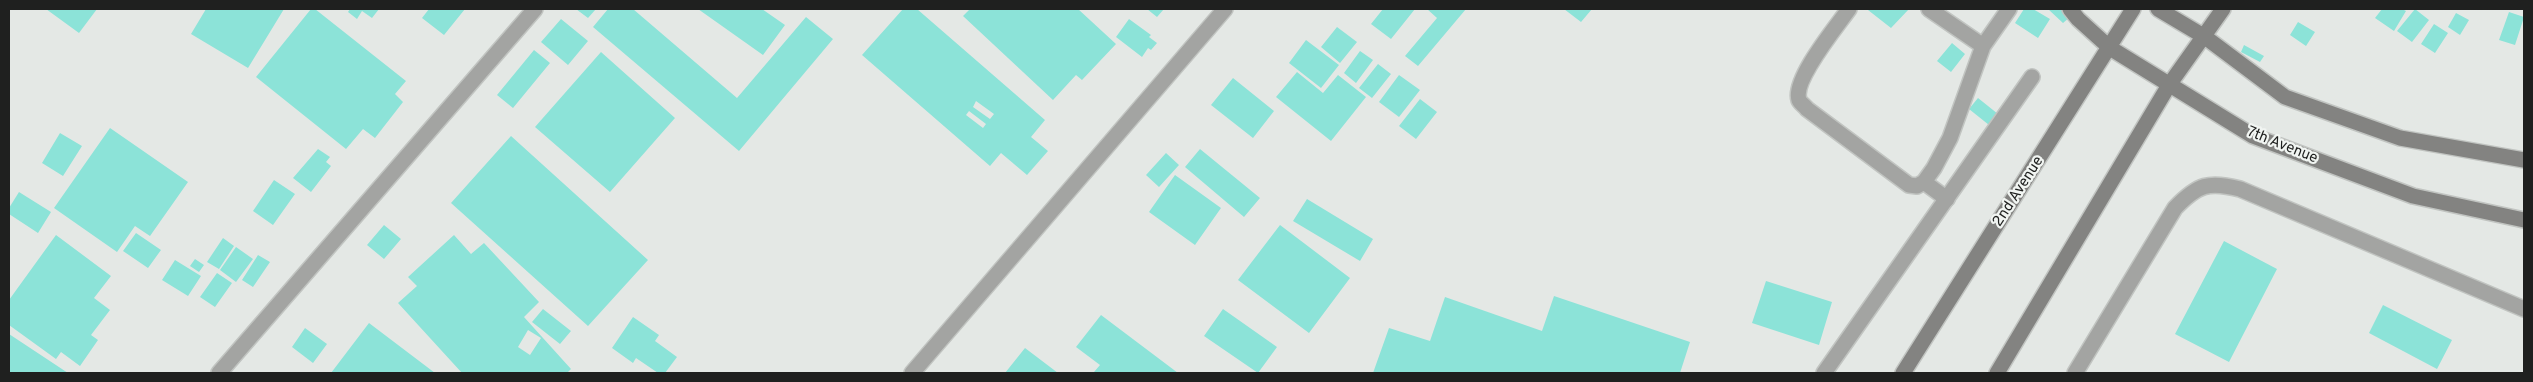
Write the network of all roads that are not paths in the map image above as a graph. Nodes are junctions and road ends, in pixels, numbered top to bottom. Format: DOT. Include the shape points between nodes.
graph roads {
  1 [pos="535,9"];
  2 [pos="1225,9"];
  3 [pos="1849,9"];
  4 [pos="1929,9"];
  5 [pos="2009,9"];
  6 [pos="2070,9"];
  7 [pos="2133,9"];
  8 [pos="2158,9"];
  9 [pos="2223,9"];
  10 [pos="2205,37"];
  11 [pos="1982,46"];
  12 [pos="2110,48"];
  13 [pos="2032,77"];
  14 [pos="2169,85"];
  15 [pos="2524,160"];
  16 [pos="1924,182"];
  17 [pos="1947,199"];
  18 [pos="2524,220"];
  19 [pos="2524,309"];
  20 [pos="220,373"];
  21 [pos="912,373"];
  22 [pos="1824,373"];
  23 [pos="1902,373"];
  24 [pos="1997,373"];
  25 [pos="2075,373"];
  1 -- 20 [label="street"];
  2 -- 21 [label="street"];
  3 -- 16 [label="street" via="1811,62 1799,90 1799,100 1909,185 1917,186"];
  4 -- 11 [label="street"];
  5 -- 11 [label="street"];
  6 -- 12 [label="main road, 7th Avenue"];
  7 -- 12 [label="main road, 2nd Avenue"];
  8 -- 10 [label="main road"];
  9 -- 10 [label="main road"];
  10 -- 14 [label="main road"];
  10 -- 15 [label="main road" via="2284,97 2400,138"];
  11 -- 16 [label="street" via="1950,138"];
  12 -- 14 [label="main road, 7th Avenue"];
  12 -- 23 [label="main road, 2nd Avenue"];
  13 -- 17 [label="street"];
  14 -- 18 [label="main road, 7th Avenue" via="2262,140 2413,196"];
  14 -- 24 [label="main road"];
  16 -- 17 [label="street"];
  17 -- 22 [label="street"];
  19 -- 25 [label="street" via="2240,189 2221,184 2204,186 2190,192 2176,208"];
}
